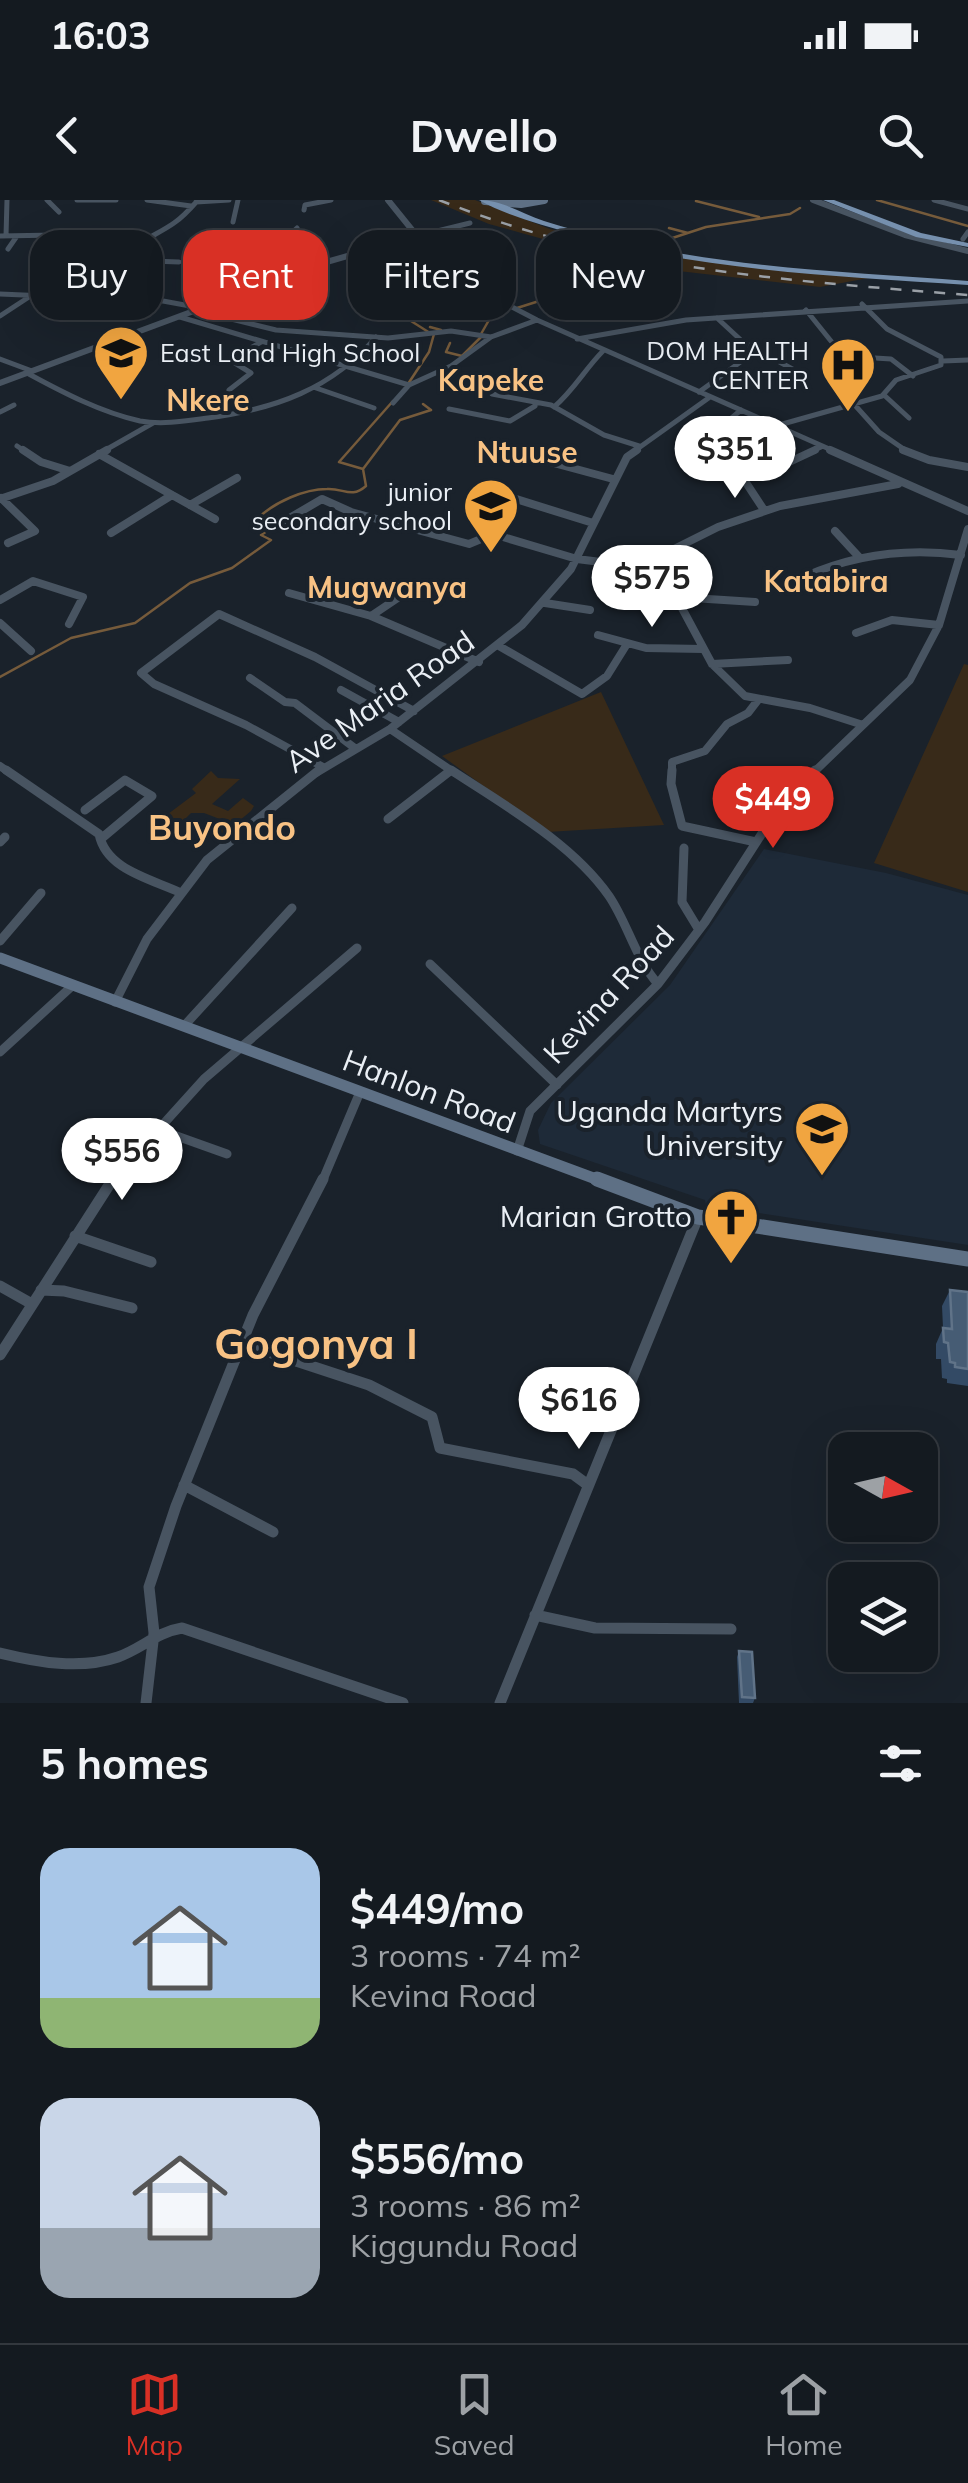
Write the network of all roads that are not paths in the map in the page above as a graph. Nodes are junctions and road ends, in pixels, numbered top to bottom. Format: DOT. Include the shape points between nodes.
graph roads {
  1 [pos="7,200"];
  2 [pos="47,200"];
  3 [pos="77,200"];
  4 [pos="116,200"];
  5 [pos="147,200"];
  6 [pos="229,200"];
  7 [pos="238,200"];
  8 [pos="331,200"];
  9 [pos="388,200"];
  10 [pos="484,200"];
  11 [pos="508,200"];
  12 [pos="544,200"];
  13 [pos="934,200"];
  14 [pos="821,201"];
  15 [pos="195,203"];
  16 [pos="968,209"];
  17 [pos="304,210"];
  18 [pos="59,212"];
  19 [pos="233,222"];
  20 [pos="470,222"];
  21 [pos="156,230"];
  22 [pos="412,230"];
  23 [pos="440,230"];
  24 [pos="968,232"];
  25 [pos="3,236"];
  26 [pos="17,236"];
  27 [pos="30,236"];
  28 [pos="966,246"];
  29 [pos="8,249"];
  30 [pos="163,261"];
  31 [pos="179,262"];
  32 [pos="968,283"];
  33 [pos="0,294"];
  34 [pos="30,295"];
  35 [pos="30,296"];
  36 [pos="163,301"];
  37 [pos="968,301"];
  38 [pos="862,304"];
  39 [pos="183,306"];
  40 [pos="516,309"];
  41 [pos="806,310"];
  42 [pos="0,316"];
  43 [pos="183,316"];
  44 [pos="180,317"];
  45 [pos="717,318"];
  46 [pos="236,320"];
  47 [pos="536,320"];
  48 [pos="491,336"];
  49 [pos="376,337"];
  50 [pos="411,337"];
  51 [pos="577,339"];
  52 [pos="260,342"];
  53 [pos="412,348"];
  54 [pos="757,350"];
  55 [pos="603,351"];
  56 [pos="0,358"];
  57 [pos="968,360"];
  58 [pos="943,361"];
  59 [pos="345,368"];
  60 [pos="796,371"];
  61 [pos="30,372"];
  62 [pos="912,376"];
  63 [pos="0,383"];
  64 [pos="409,385"];
  65 [pos="316,388"];
  66 [pos="229,390"];
  67 [pos="699,392"];
  68 [pos="492,394"];
  69 [pos="884,395"];
  70 [pos="710,397"];
  71 [pos="393,403"];
  72 [pos="853,403"];
  73 [pos="538,405"];
  74 [pos="14,406"];
  75 [pos="554,407"];
  76 [pos="374,408"];
  77 [pos="449,409"];
  78 [pos="741,410"];
  79 [pos="0,412"];
  80 [pos="909,418"];
  81 [pos="153,423"];
  82 [pos="778,425"];
  83 [pos="716,431"];
  84 [pos="18,446"];
  85 [pos="639,446"];
  86 [pos="821,447"];
  87 [pos="99,454"];
  88 [pos="524,455"];
  89 [pos="785,464"];
  90 [pos="968,467"];
  91 [pos="70,471"];
  92 [pos="739,472"];
  93 [pos="237,478"];
  94 [pos="613,480"];
  95 [pos="900,484"];
  96 [pos="487,490"];
  97 [pos="172,495"];
  98 [pos="0,498"];
  99 [pos="190,505"];
  100 [pos="764,510"];
  101 [pos="968,511"];
  102 [pos="216,519"];
  103 [pos="281,523"];
  104 [pos="594,523"];
  105 [pos="968,529"];
  106 [pos="835,531"];
  107 [pos="111,534"];
  108 [pos="8,544"];
  109 [pos="964,549"];
  110 [pos="577,558"];
  111 [pos="859,558"];
  112 [pos="804,577"];
  113 [pos="661,578"];
  114 [pos="420,582"];
  115 [pos="289,593"];
  116 [pos="677,596"];
  117 [pos="0,600"];
  118 [pos="755,602"];
  119 [pos="545,603"];
  120 [pos="590,610"];
  121 [pos="371,616"];
  122 [pos="0,623"];
  123 [pos="69,624"];
  124 [pos="940,625"];
  125 [pos="856,633"];
  126 [pos="598,635"];
  127 [pos="627,644"];
  128 [pos="499,646"];
  129 [pos="703,649"];
  130 [pos="31,651"];
  131 [pos="788,660"];
  132 [pos="480,662"];
  133 [pos="712,664"];
  134 [pos="250,678"];
  135 [pos="341,690"];
  136 [pos="758,700"];
  137 [pos="414,712"];
  138 [pos="394,725"];
  139 [pos="863,725"];
  140 [pos="356,748"];
  141 [pos="0,766"];
  142 [pos="323,767"];
  143 [pos="450,772"];
  144 [pos="85,810"];
  145 [pos="388,818"];
  146 [pos="102,838"];
  147 [pos="756,842"];
  148 [pos="684,848"];
  149 [pos="179,892"];
  150 [pos="41,894"];
  151 [pos="292,908"];
  152 [pos="699,930"];
  153 [pos="0,942"];
  154 [pos="357,948"];
  155 [pos="0,958"];
  156 [pos="430,964"];
  157 [pos="658,984"];
  158 [pos="72,987"];
  159 [pos="115,1002"];
  160 [pos="184,1026"];
  161 [pos="240,1047"];
  162 [pos="0,1052"];
  163 [pos="558,1084"];
  164 [pos="360,1092"];
  165 [pos="156,1129"];
  166 [pos="517,1151"];
  167 [pos="227,1154"];
  168 [pos="698,1217"];
  169 [pos="75,1236"];
  170 [pos="968,1259"];
  171 [pos="151,1262"];
  172 [pos="0,1286"];
  173 [pos="41,1290"];
  174 [pos="32,1304"];
  175 [pos="132,1308"];
  176 [pos="241,1342"];
  177 [pos="0,1354"];
  178 [pos="184,1484"];
  179 [pos="588,1485"];
  180 [pos="273,1532"];
  181 [pos="535,1615"];
  182 [pos="731,1629"];
  183 [pos="154,1633"];
  184 [pos="0,1653"];
  185 [pos="146,1703"];
  186 [pos="403,1703"];
  187 [pos="500,1703"];
  1 -- 25 [label="street"];
  2 -- 18 [label="street"];
  3 -- 4 [label="street"];
  5 -- 15 [label="street"];
  6 -- 15 [label="street"];
  7 -- 19 [label="street"];
  8 -- 17 [label="street"];
  9 -- 22 [label="street"];
  10 -- 11 [label="main road"];
  10 -- 32 [label="highway" via="569,230 700,259"];
  11 -- 12 [label="main road" via="524,207"];
  13 -- 16 [label="street"];
  14 -- 28 [label="highway"];
  15 -- 21 [label="street"];
  20 -- 23 [label="street"];
  24 -- 28 [label="street"];
  25 -- 26 [label="street"];
  26 -- 27 [label="street"];
  26 -- 29 [label="street"];
  30 -- 31 [label="street"];
  33 -- 34 [label="street"];
  35 -- 42 [label="street"];
  36 -- 39 [label="street"];
  37 -- 38 [label="street"];
  38 -- 41 [label="street"];
  38 -- 58 [label="street" via="880,325"];
  40 -- 47 [label="street"];
  41 -- 45 [label="street"];
  41 -- 62 [label="street" via="842,356 886,357"];
  43 -- 44 [label="street"];
  44 -- 52 [label="street"];
  44 -- 61 [label="street"];
  45 -- 51 [label="street"];
  45 -- 54 [label="street"];
  46 -- 49 [label="street" via="270,330"];
  47 -- 48 [label="street"];
  47 -- 51 [label="street"];
  48 -- 50 [label="street" via="451,331"];
  48 -- 64 [label="street" via="451,366"];
  49 -- 50 [label="street"];
  49 -- 59 [label="street"];
  50 -- 53 [label="street"];
  51 -- 55 [label="street"];
  52 -- 59 [label="street"];
  52 -- 66 [label="street" via="230,360 250,373"];
  54 -- 60 [label="street"];
  54 -- 67 [label="street"];
  55 -- 67 [label="street"];
  55 -- 75 [label="street"];
  56 -- 61 [label="street"];
  57 -- 58 [label="street"];
  58 -- 62 [label="street"];
  59 -- 64 [label="street"];
  59 -- 65 [label="street"];
  61 -- 63 [label="street"];
  61 -- 81 [label="street" via="102,408"];
  62 -- 69 [label="street" via="896,380"];
  64 -- 71 [label="street"];
  65 -- 76 [label="street"];
  65 -- 81 [label="street" via="262,410"];
  67 -- 70 [label="street"];
  68 -- 73 [label="street"];
  69 -- 72 [label="street"];
  69 -- 80 [label="street"];
  70 -- 78 [label="street"];
  70 -- 85 [label="street, Ave Maria Road"];
  72 -- 82 [label="street"];
  72 -- 90 [label="street" via="903,453"];
  73 -- 75 [label="street"];
  73 -- 77 [label="street" via="510,421"];
  74 -- 79 [label="street"];
  75 -- 85 [label="street"];
  78 -- 82 [label="street"];
  78 -- 83 [label="street"];
  81 -- 87 [label="street"];
  82 -- 86 [label="street"];
  84 -- 91 [label="street"];
  85 -- 94 [label="street, Ave Maria Road"];
  86 -- 89 [label="street"];
  86 -- 95 [label="street"];
  87 -- 91 [label="street"];
  87 -- 97 [label="street"];
  88 -- 94 [label="street"];
  91 -- 98 [label="street"];
  92 -- 100 [label="street"];
  93 -- 99 [label="street"];
  94 -- 104 [label="street, Ave Maria Road"];
  95 -- 100 [label="street"];
  95 -- 101 [label="street"];
  96 -- 104 [label="street"];
  97 -- 99 [label="street"];
  97 -- 107 [label="street"];
  98 -- 108 [label="street" via="35,531"];
  99 -- 102 [label="street"];
  100 -- 113 [label="street" via="664,554"];
  103 -- 110 [label="street" via="323,499 469,544 493,534"];
  104 -- 110 [label="street, Ave Maria Road"];
  105 -- 109 [label="street, Kevina Road"];
  106 -- 111 [label="street"];
  109 -- 111 [label="street"];
  109 -- 124 [label="street, Kevina Road"];
  110 -- 113 [label="street" via="630,564"];
  110 -- 119 [label="street, Ave Maria Road"];
  111 -- 112 [label="street"];
  113 -- 116 [label="street"];
  114 -- 121 [label="street"];
  115 -- 121 [label="street"];
  116 -- 118 [label="street"];
  116 -- 129 [label="street"];
  117 -- 123 [label="street" via="33,581 83,598"];
  119 -- 120 [label="street"];
  119 -- 128 [label="street, Ave Maria Road"];
  121 -- 132 [label="street"];
  122 -- 130 [label="street"];
  124 -- 125 [label="street" via="892,620"];
  124 -- 139 [label="street, Kevina Road" via="910,680"];
  126 -- 127 [label="street"];
  127 -- 128 [label="street" via="607,676 582,694"];
  127 -- 129 [label="street"];
  128 -- 132 [label="street, Ave Maria Road"];
  129 -- 133 [label="street"];
  131 -- 133 [label="street"];
  132 -- 137 [label="street, Ave Maria Road"];
  133 -- 136 [label="street"];
  134 -- 140 [label="street"];
  135 -- 138 [label="street"];
  136 -- 139 [label="street"];
  136 -- 147 [label="street" via="726,723 708,750 672,762 671,776 684,828"];
  137 -- 138 [label="street, Ave Maria Road"];
  137 -- 142 [label="street" via="220,614 141,672"];
  138 -- 140 [label="street, Ave Maria Road"];
  138 -- 143 [label="street"];
  139 -- 147 [label="street, Kevina Road" via="825,758"];
  140 -- 142 [label="street, Ave Maria Road"];
  141 -- 146 [label="street"];
  142 -- 149 [label="street, Ave Maria Road" via="242,828"];
  143 -- 145 [label="street"];
  143 -- 157 [label="street" via="552,842 602,886"];
  144 -- 146 [label="street" via="126,780 152,796"];
  146 -- 149 [label="street" via="103,853 114,862"];
  147 -- 152 [label="street, Kevina Road"];
  148 -- 152 [label="street" via="680,902"];
  149 -- 159 [label="street, Ave Maria Road"];
  150 -- 153 [label="street"];
  151 -- 160 [label="street"];
  152 -- 157 [label="street, Kevina Road"];
  154 -- 161 [label="street"];
  155 -- 158 [label="main road, Hanlon Road"];
  156 -- 163 [label="street"];
  157 -- 163 [label="street, Kevina Road"];
  158 -- 159 [label="main road, Hanlon Road"];
  158 -- 162 [label="street"];
  159 -- 160 [label="main road, Hanlon Road"];
  160 -- 161 [label="main road, Hanlon Road"];
  161 -- 164 [label="main road, Hanlon Road"];
  161 -- 165 [label="street"];
  163 -- 166 [label="street, Kevina Road" via="530,1111"];
  164 -- 166 [label="main road, Hanlon Road"];
  164 -- 176 [label="street" via="312,1207"];
  165 -- 167 [label="street"];
  165 -- 169 [label="street"];
  166 -- 168 [label="main road, Hanlon Road"];
  168 -- 170 [label="main road, Hanlon Road"];
  168 -- 179 [label="street"];
  169 -- 171 [label="street"];
  169 -- 173 [label="street"];
  172 -- 174 [label="street"];
  173 -- 174 [label="street"];
  173 -- 175 [label="street"];
  174 -- 177 [label="street"];
  176 -- 178 [label="street"];
  176 -- 179 [label="street" via="369,1384 432,1417 440,1448 574,1474"];
  178 -- 180 [label="street"];
  178 -- 183 [label="street" via="150,1580"];
  179 -- 181 [label="street"];
  181 -- 182 [label="street" via="595,1628"];
  181 -- 187 [label="street"];
  183 -- 184 [label="street" via="115,1658 34,1662"];
  183 -- 185 [label="street"];
  183 -- 186 [label="street" via="199,1631"];
}
